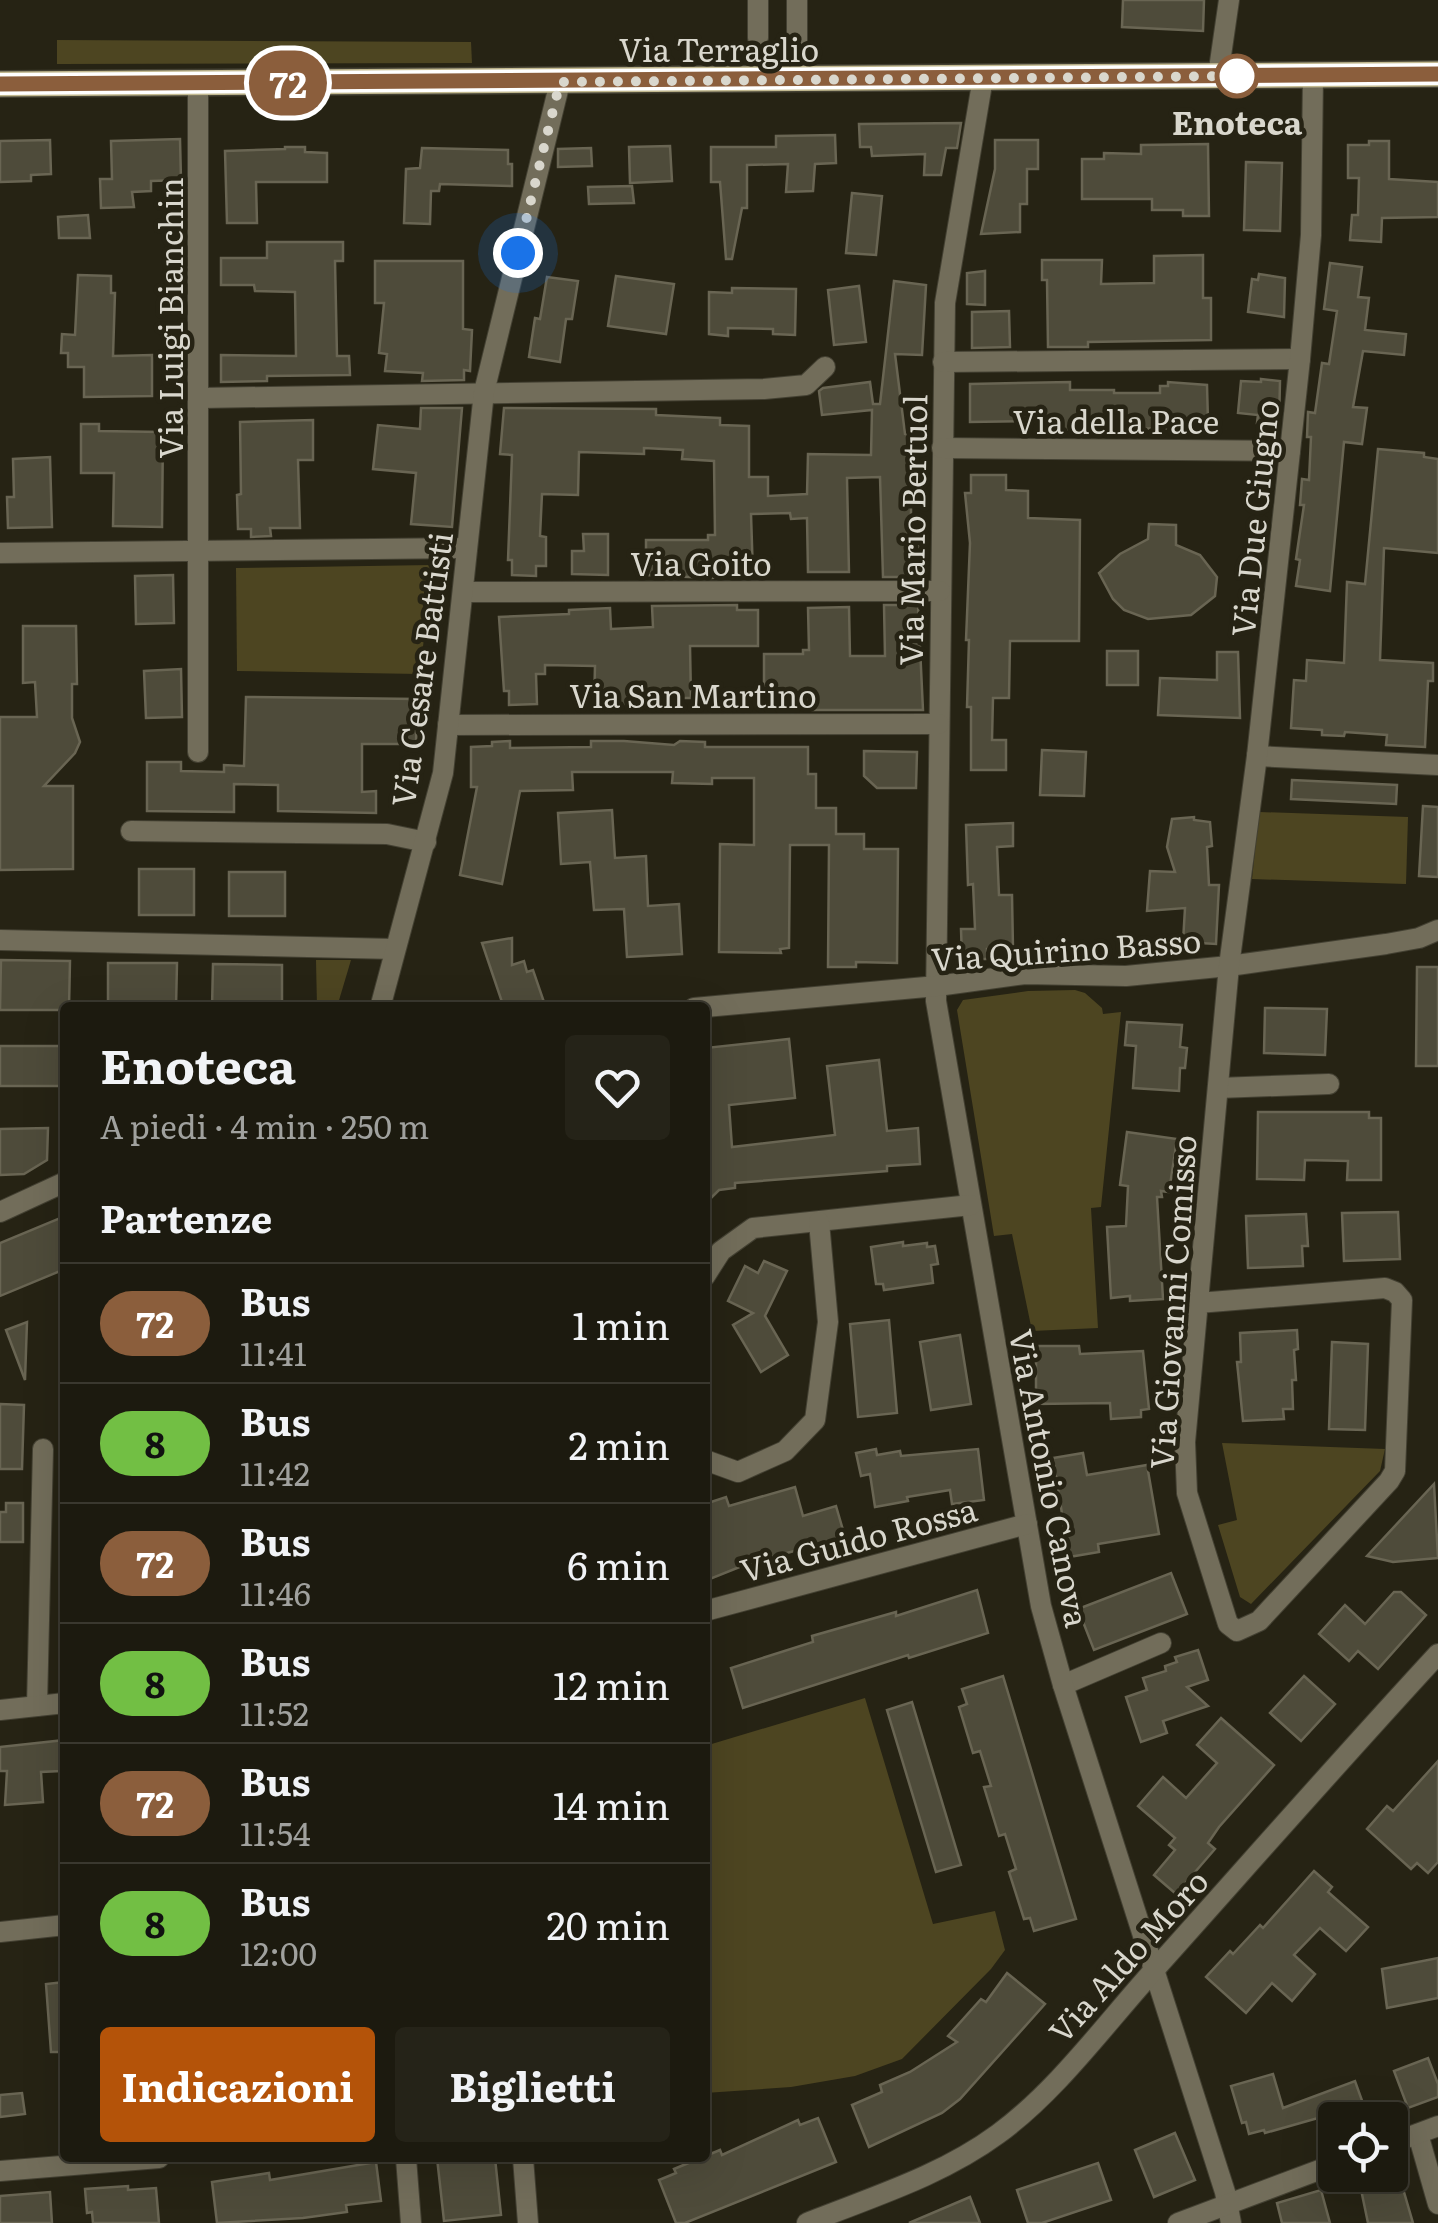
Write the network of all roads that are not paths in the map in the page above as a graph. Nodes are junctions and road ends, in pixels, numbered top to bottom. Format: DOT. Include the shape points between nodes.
graph roads {
  1 [pos="758,0"];
  2 [pos="797,0"];
  3 [pos="1229,0"];
  4 [pos="758,38"];
  5 [pos="1438,74"];
  6 [pos="1313,75"];
  7 [pos="1218,76"];
  8 [pos="984,78"];
  9 [pos="797,80"];
  10 [pos="560,82"];
  11 [pos="0,84"];
  12 [pos="198,84"];
  13 [pos="1300,359"];
  14 [pos="942,362"];
  15 [pos="825,368"];
  16 [pos="484,392"];
  17 [pos="200,398"];
  18 [pos="942,448"];
  19 [pos="1290,451"];
  20 [pos="467,548"];
  21 [pos="200,552"];
  22 [pos="0,553"];
  23 [pos="940,591"];
  24 [pos="463,592"];
  25 [pos="939,724"];
  26 [pos="448,725"];
  27 [pos="198,752"];
  28 [pos="1257,756"];
  29 [pos="1438,765"];
  30 [pos="131,831"];
  31 [pos="426,842"];
  32 [pos="1438,930"];
  33 [pos="0,940"];
  34 [pos="394,949"];
  35 [pos="1230,966"];
  36 [pos="937,986"];
  37 [pos="381,1002"];
  38 [pos="710,1007"];
  39 [pos="1329,1084"];
  40 [pos="1218,1088"];
  41 [pos="60,1184"];
  42 [pos="971,1205"];
  43 [pos="0,1212"];
  44 [pos="820,1222"];
  45 [pos="710,1268"];
  46 [pos="1198,1303"];
  47 [pos="43,1449"];
  48 [pos="710,1462"];
  49 [pos="1027,1524"];
  50 [pos="710,1610"];
  51 [pos="1162,1643"];
  52 [pos="1438,1654"];
  53 [pos="1063,1684"];
  54 [pos="60,1704"];
  55 [pos="37,1706"];
  56 [pos="0,1710"];
  57 [pos="60,1926"];
  58 [pos="0,1932"];
  59 [pos="1154,1970"];
  60 [pos="1428,2130"];
  61 [pos="110,2162"];
  62 [pos="406,2162"];
  63 [pos="523,2162"];
  64 [pos="0,2171"];
  65 [pos="1318,2172"];
  66 [pos="1438,2204"];
  67 [pos="1229,2213"];
  68 [pos="411,2223"];
  69 [pos="528,2223"];
  70 [pos="807,2223"];
  71 [pos="1178,2223"];
  1 -- 4 [label="street"];
  2 -- 9 [label="street"];
  3 -- 7 [label="street"];
  5 -- 6 [label="main road, Via Terraglio"];
  6 -- 7 [label="main road, Via Terraglio"];
  6 -- 13 [label="street, Via Due Giugno" via="1311,236"];
  7 -- 8 [label="main road, Via Terraglio"];
  8 -- 9 [label="main road, Via Terraglio"];
  8 -- 14 [label="street, Via Mario Bertuol" via="954,238"];
  9 -- 10 [label="main road, Via Terraglio"];
  10 -- 12 [label="main road, Via Terraglio"];
  10 -- 16 [label="street, Via Cesare Battisti"];
  11 -- 12 [label="main road, Via Terraglio"];
  12 -- 17 [label="street, Via Luigi Bianchin"];
  13 -- 14 [label="street"];
  13 -- 19 [label="street, Via Due Giugno"];
  14 -- 18 [label="street, Via Mario Bertuol"];
  15 -- 16 [label="street" via="806,385 764,389"];
  16 -- 17 [label="street"];
  16 -- 20 [label="street, Via Cesare Battisti"];
  17 -- 21 [label="street, Via Luigi Bianchin"];
  18 -- 19 [label="street, Via della Pace"];
  18 -- 23 [label="street, Via Mario Bertuol"];
  19 -- 28 [label="street, Via Due Giugno"];
  20 -- 21 [label="street"];
  20 -- 24 [label="street, Via Cesare Battisti"];
  21 -- 22 [label="street"];
  21 -- 27 [label="street, Via Luigi Bianchin"];
  23 -- 24 [label="street, Via Goito"];
  23 -- 25 [label="street, Via Mario Bertuol"];
  24 -- 26 [label="street, Via Cesare Battisti"];
  25 -- 26 [label="street, Via San Martino"];
  25 -- 36 [label="street, Via Mario Bertuol"];
  26 -- 31 [label="street, Via Cesare Battisti"];
  28 -- 29 [label="street"];
  28 -- 35 [label="street, Via Due Giugno"];
  30 -- 31 [label="street" via="387,834"];
  31 -- 34 [label="street, Via Cesare Battisti"];
  32 -- 35 [label="street, Via Quirino Basso"];
  33 -- 34 [label="street"];
  34 -- 37 [label="street, Via Cesare Battisti"];
  35 -- 36 [label="street, Via Quirino Basso" via="1126,976 1025,974"];
  35 -- 40 [label="street, Via Giovanni Comisso"];
  36 -- 38 [label="street, Via Quirino Basso"];
  36 -- 42 [label="street, Via Antonio Canova"];
  39 -- 40 [label="street"];
  40 -- 46 [label="street, Via Giovanni Comisso"];
  41 -- 43 [label="street"];
  42 -- 44 [label="street"];
  42 -- 49 [label="street, Via Antonio Canova"];
  44 -- 45 [label="street" via="753,1228 721,1250"];
  44 -- 48 [label="street" via="828,1322 815,1420 785,1452 738,1472"];
  46 -- 46 [label="street, Via Giovanni Comisso" via="1184,1442 1188,1492 1228,1624 1237,1630 1259,1621 1395,1471 1402,1300 1385,1288"];
  47 -- 55 [label="street"];
  49 -- 50 [label="street, Via Guido Rossa"];
  49 -- 53 [label="street, Via Antonio Canova"];
  51 -- 53 [label="street"];
  52 -- 59 [label="street, Via Aldo Moro"];
  53 -- 59 [label="street, Via Antonio Canova"];
  54 -- 55 [label="street"];
  55 -- 56 [label="street"];
  57 -- 58 [label="street"];
  59 -- 67 [label="street, Via Antonio Canova"];
  59 -- 70 [label="street, Via Aldo Moro" via="998,2134 930,2175"];
  60 -- 66 [label="street"];
  61 -- 64 [label="street"];
  62 -- 68 [label="street"];
  63 -- 69 [label="street"];
  65 -- 67 [label="street"];
  67 -- 71 [label="street"];
}
